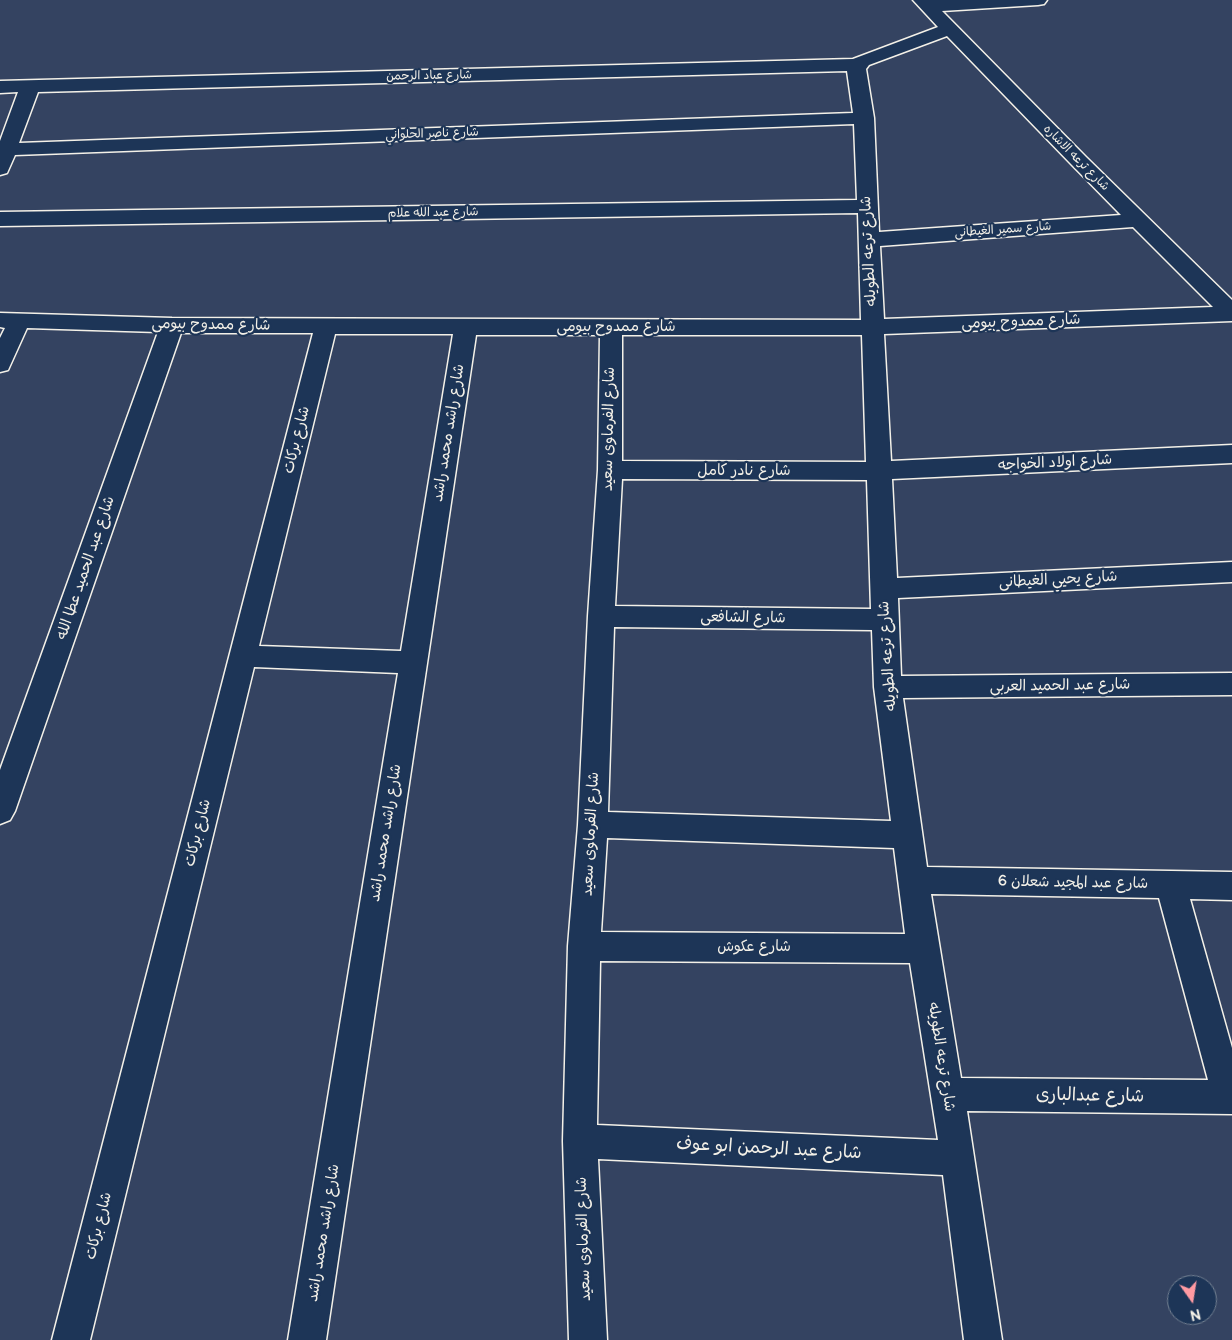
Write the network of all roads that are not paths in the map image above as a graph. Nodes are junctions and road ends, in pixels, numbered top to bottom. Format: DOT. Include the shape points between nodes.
graph roads {
  1 [pos="1038,0"];
  2 [pos="925,3"];
  3 [pos="949,29"];
  4 [pos="858,65"];
  5 [pos="30,86"];
  6 [pos="0,87"];
  7 [pos="864,118"];
  8 [pos="3,150"];
  9 [pos="0,169"];
  10 [pos="866,206"];
  11 [pos="0,219"];
  12 [pos="1137,220"];
  13 [pos="868,240"];
  14 [pos="1232,314"];
  15 [pos="9,320"];
  16 [pos="172,325"];
  17 [pos="466,325"];
  18 [pos="326,326"];
  19 [pos="872,327"];
  20 [pos="611,328"];
  21 [pos="0,364"];
  22 [pos="1232,454"];
  23 [pos="610,470"];
  24 [pos="878,472"];
  25 [pos="1232,572"];
  26 [pos="883,589"];
  27 [pos="601,616"];
  28 [pos="886,620"];
  29 [pos="243,656"];
  30 [pos="413,664"];
  31 [pos="1232,684"];
  32 [pos="888,687"];
  33 [pos="0,811"];
  34 [pos="593,825"];
  35 [pos="908,835"];
  36 [pos="914,880"];
  37 [pos="1171,886"];
  38 [pos="1232,886"];
  39 [pos="584,946"];
  40 [pos="923,949"];
  41 [pos="948,1094"];
  42 [pos="1230,1097"];
  43 [pos="580,1141"];
  44 [pos="958,1158"];
  45 [pos="70,1340"];
  46 [pos="307,1340"];
  47 [pos="588,1340"];
  48 [pos="983,1340"];
  1 -- 2 [label="street"];
  2 -- 3 [label="street, شارع ترعه الاشاره"];
  3 -- 4 [label="street"];
  3 -- 12 [label="street, شارع ترعه الاشاره"];
  4 -- 5 [label="street, شارع عباد الرحمن"];
  4 -- 7 [label="street, شارع ترعه الطويله" via="856,72"];
  5 -- 6 [label="street, شارع عباد الرحمن"];
  5 -- 8 [label="street"];
  7 -- 8 [label="street, شارع ناصر الحلواني"];
  7 -- 10 [label="street, شارع ترعه الطويله"];
  8 -- 9 [label="street"];
  10 -- 11 [label="street, شارع عبد الله علام"];
  10 -- 13 [label="street, شارع ترعه الطويله"];
  12 -- 13 [label="street, شارع سمير الغيطانى"];
  12 -- 14 [label="street, شارع ترعه الاشاره"];
  13 -- 19 [label="street, شارع ترعه الطويله"];
  14 -- 19 [label="street, شارع ممدوح بيومى"];
  15 -- 16 [label="street, شارع ممدوح بيومى"];
  15 -- 21 [label="street"];
  16 -- 18 [label="street, شارع ممدوح بيومى"];
  16 -- 33 [label="street, شارع عبد الحميد عطا الله"];
  17 -- 18 [label="street, شارع ممدوح بيومى"];
  17 -- 20 [label="street, شارع ممدوح بيومى"];
  17 -- 30 [label="street, شارع راشد محمد راشد"];
  18 -- 29 [label="street, شارع بركات"];
  19 -- 20 [label="street, شارع ممدوح بيومى"];
  19 -- 24 [label="street, شارع ترعه الطويله"];
  20 -- 23 [label="street, شارع الفرماوى سعيد"];
  22 -- 24 [label="street, شارع اولاد الخواجه"];
  23 -- 24 [label="street, شارع نادر كامل"];
  23 -- 27 [label="street, شارع الفرماوى سعيد"];
  24 -- 26 [label="street, شارع ترعه الطويله"];
  25 -- 26 [label="street, شارع يحيي الغيطانى"];
  26 -- 28 [label="street, شارع ترعه الطويله"];
  27 -- 28 [label="street, شارع الشافعى"];
  27 -- 34 [label="street, شارع الفرماوى سعيد"];
  28 -- 32 [label="street, شارع ترعه الطويله"];
  29 -- 30 [label="street"];
  29 -- 45 [label="street, شارع بركات"];
  30 -- 46 [label="street, شارع راشد محمد راشد"];
  31 -- 32 [label="street, شارع عبد الحميد العربى"];
  32 -- 35 [label="street, شارع ترعه الطويله"];
  34 -- 35 [label="street"];
  34 -- 39 [label="street, شارع الفرماوى سعيد"];
  35 -- 36 [label="street, شارع ترعه الطويله"];
  36 -- 37 [label="street, شارع عبد المجيد شعلان 6"];
  36 -- 40 [label="street, شارع ترعه الطويله"];
  37 -- 38 [label="street, شارع عبد المجيد شعلان 6"];
  37 -- 42 [label="street"];
  39 -- 40 [label="street, شارع عكوش"];
  39 -- 43 [label="street, شارع الفرماوى سعيد"];
  40 -- 41 [label="street, شارع ترعه الطويله"];
  41 -- 42 [label="street, شارع عبدالبارى"];
  41 -- 44 [label="street, شارع ترعه الطويله"];
  43 -- 44 [label="street, شارع عبد الرحمن ابو عوف"];
  43 -- 47 [label="street, شارع الفرماوى سعيد"];
  44 -- 48 [label="street, شارع ترعه الطويله"];
}
